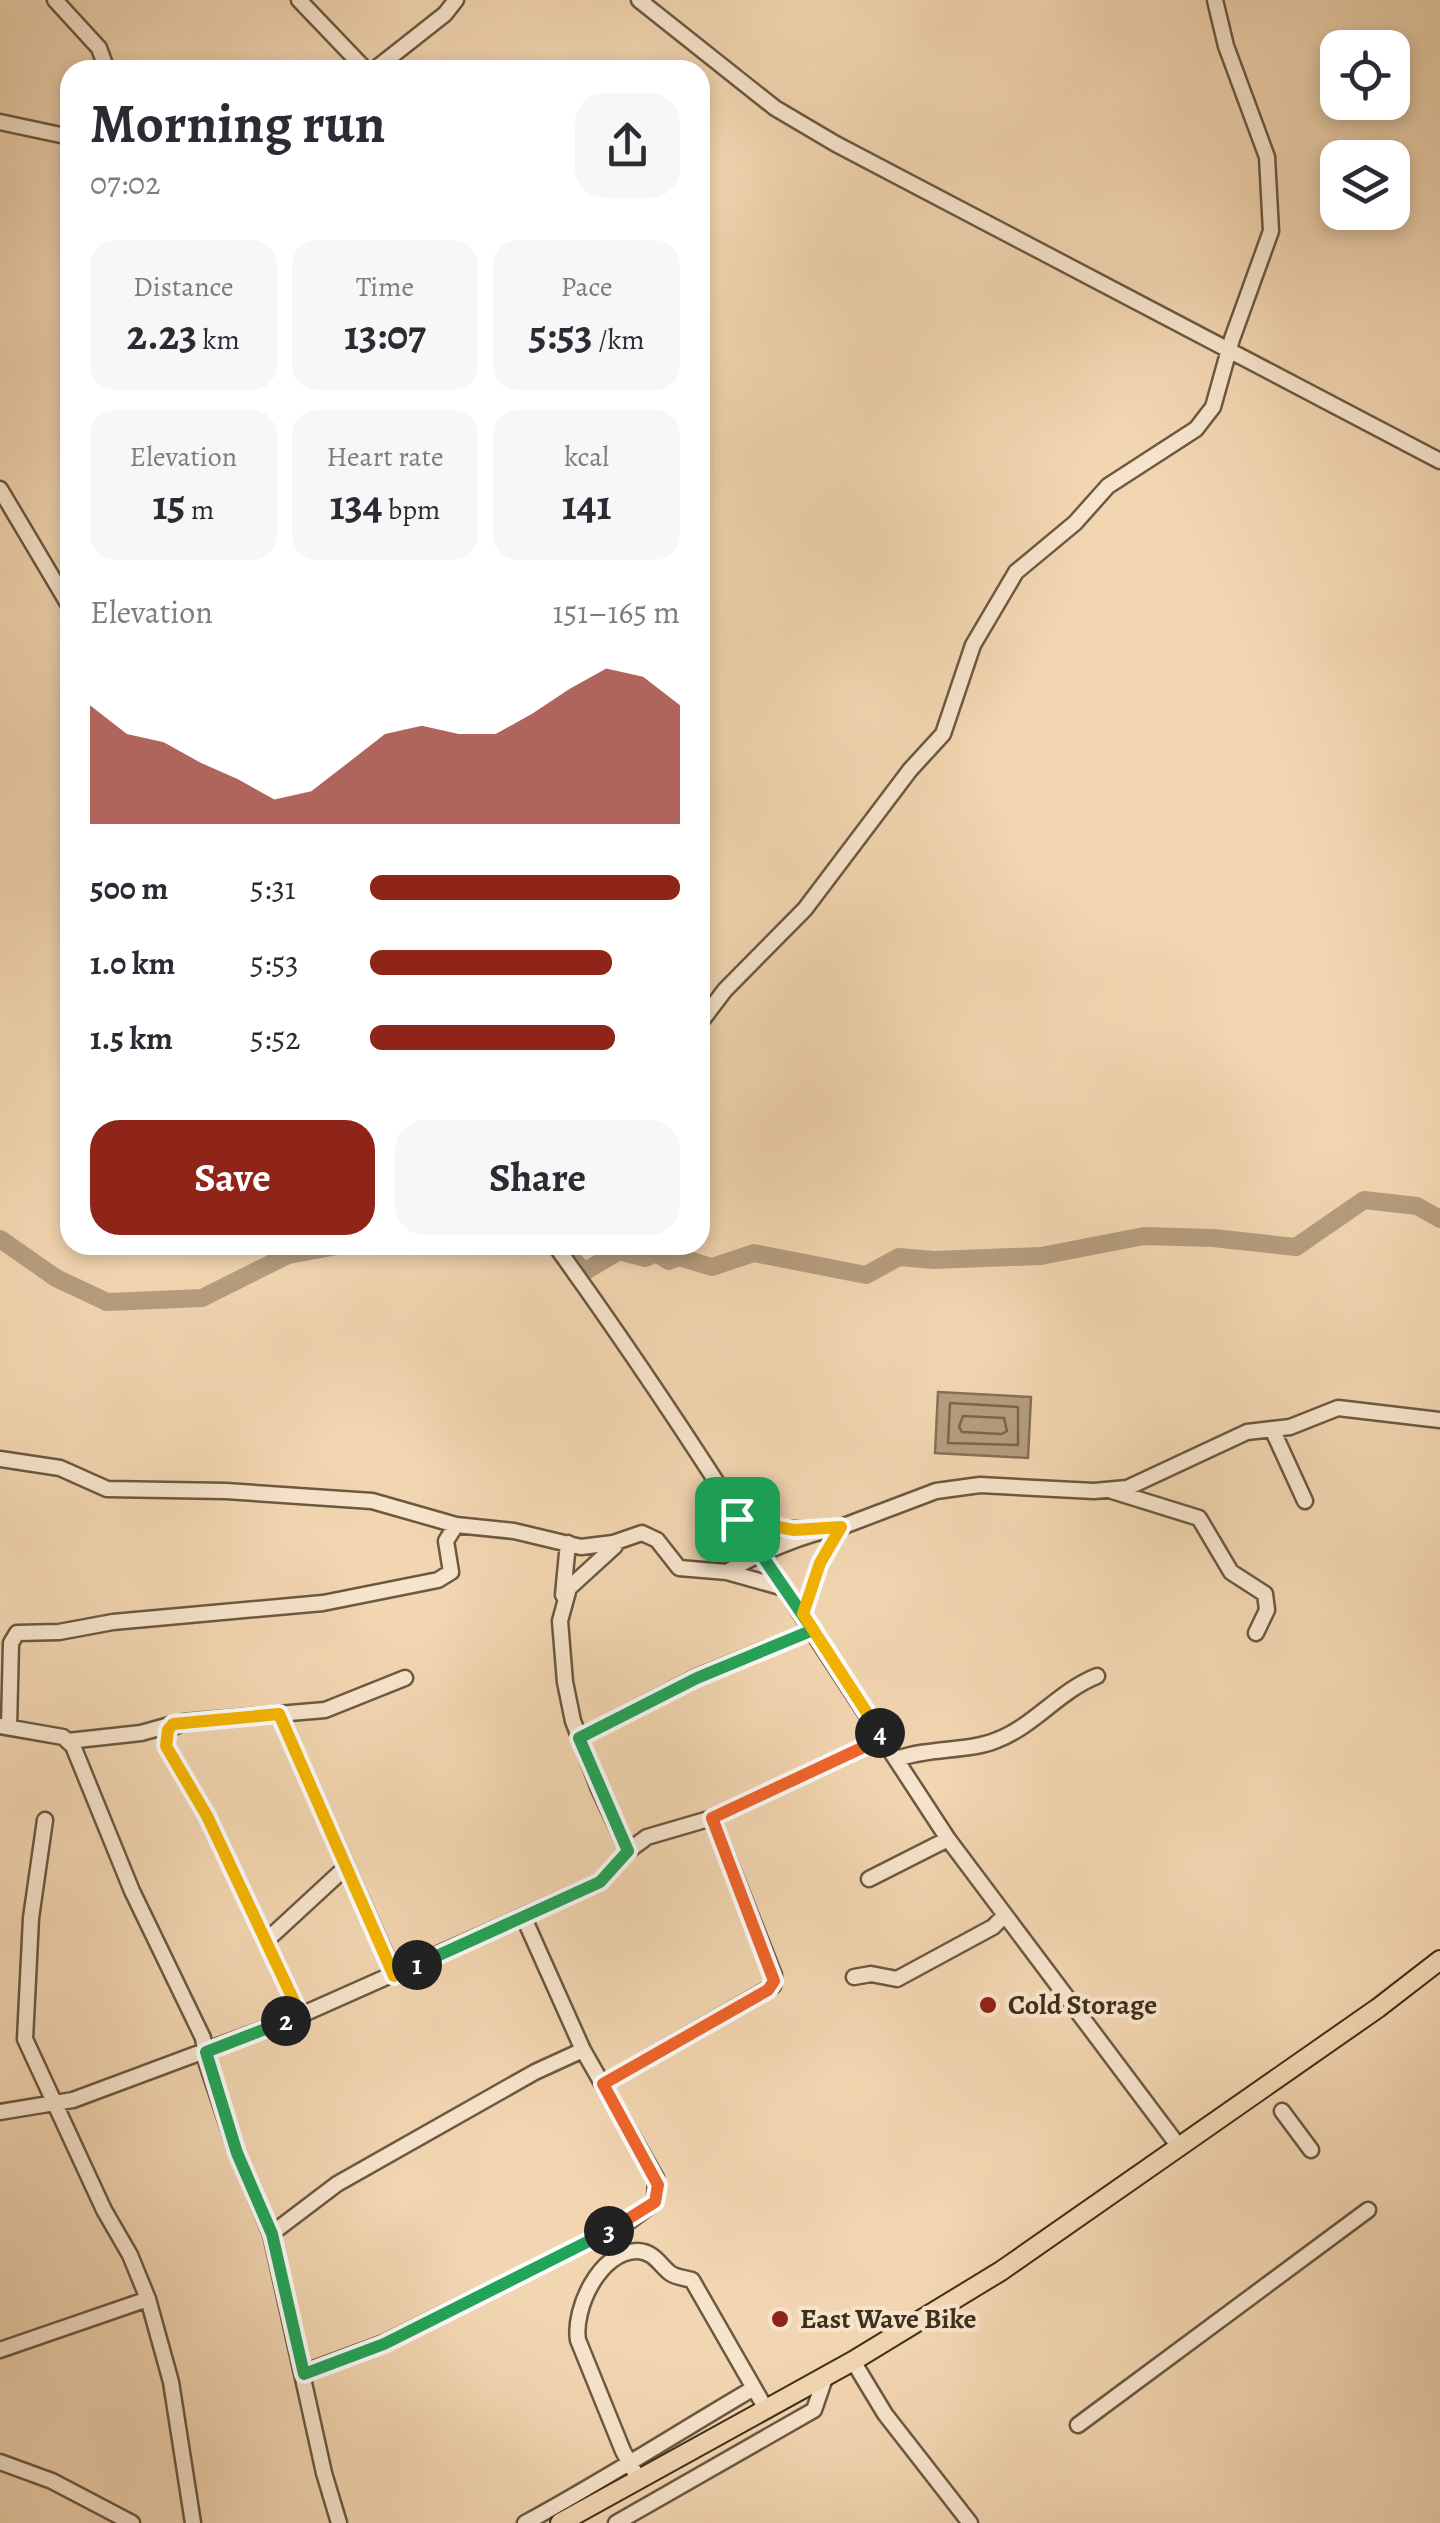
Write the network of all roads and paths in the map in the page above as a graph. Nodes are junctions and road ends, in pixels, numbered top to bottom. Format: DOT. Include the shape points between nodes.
graph roads {
  1 [pos="55,0"];
  2 [pos="298,0"];
  3 [pos="456,0"];
  4 [pos="639,0"];
  5 [pos="1215,0"];
  6 [pos="103,60"];
  7 [pos="360,60"];
  8 [pos="383,60"];
  9 [pos="0,122"];
  10 [pos="60,136"];
  11 [pos="1230,351"];
  12 [pos="1440,461"];
  13 [pos="0,490"];
  14 [pos="60,590"];
  15 [pos="710,1010"];
  16 [pos="563,1255"];
  17 [pos="1440,1420"];
  18 [pos="1272,1429"];
  19 [pos="0,1459"];
  20 [pos="1112,1491"];
  21 [pos="1305,1500"];
  22 [pos="737,1519"];
  23 [pos="456,1524"];
  24 [pos="841,1527"];
  25 [pos="820,1530"];
  26 [pos="624,1538"];
  27 [pos="568,1543"];
  28 [pos="760,1554"];
  29 [pos="726,1572"];
  30 [pos="784,1588"];
  31 [pos="564,1601"];
  32 [pos="803,1614"];
  33 [pos="813,1630"];
  34 [pos="1256,1632"];
  35 [pos="1097,1676"];
  36 [pos="404,1678"];
  37 [pos="279,1714"];
  38 [pos="173,1724"];
  39 [pos="4,1727"];
  40 [pos="579,1738"];
  41 [pos="883,1738"];
  42 [pos="68,1741"];
  43 [pos="896,1759"];
  44 [pos="712,1818"];
  45 [pos="45,1820"];
  46 [pos="948,1839"];
  47 [pos="628,1851"];
  48 [pos="345,1868"];
  49 [pos="869,1879"];
  50 [pos="1004,1916"];
  51 [pos="524,1918"];
  52 [pos="267,1940"];
  53 [pos="1440,1960"];
  54 [pos="394,1976"];
  55 [pos="854,1977"];
  56 [pos="301,2016"];
  57 [pos="584,2050"];
  58 [pos="206,2052"];
  59 [pos="603,2084"];
  60 [pos="56,2103"];
  61 [pos="0,2112"];
  62 [pos="1282,2112"];
  63 [pos="1180,2148"];
  64 [pos="1310,2150"];
  65 [pos="1368,2210"];
  66 [pos="272,2234"];
  67 [pos="148,2299"];
  68 [pos="0,2350"];
  69 [pos="853,2361"];
  70 [pos="304,2374"];
  71 [pos="826,2376"];
  72 [pos="754,2388"];
  73 [pos="766,2409"];
  74 [pos="1078,2425"];
  75 [pos="0,2462"];
  76 [pos="634,2472"];
  77 [pos="132,2523"];
  78 [pos="193,2523"];
  79 [pos="339,2523"];
  80 [pos="525,2523"];
  81 [pos="560,2523"];
  82 [pos="616,2523"];
  83 [pos="970,2523"];
  1 -- 6 [label="street"];
  2 -- 7 [label="street"];
  3 -- 8 [label="street"];
  4 -- 11 [label="street" via="775,108"];
  5 -- 11 [label="street" via="1269,167 1271,231"];
  9 -- 10 [label="street"];
  11 -- 12 [label="street"];
  11 -- 15 [label="street" via="1213,408 1196,429 1108,486 1016,572 968,656 942,734 804,910"];
  13 -- 14 [label="street"];
  16 -- 22 [label="street" via="661,1394"];
  17 -- 18 [label="street" via="1338,1408"];
  18 -- 20 [label="street" via="1247,1432"];
  18 -- 21 [label="street"];
  19 -- 23 [label="street" via="60,1468 108,1489 356,1498"];
  20 -- 24 [label="street" via="952,1487"];
  20 -- 34 [label="street" via="1199,1518 1231,1572 1265,1594 1267,1610"];
  22 -- 25 [label="street"];
  22 -- 28 [label="street"];
  23 -- 27 [label="street"];
  23 -- 39 [label="street" via="446,1541 451,1572 438,1580 324,1604 17,1633"];
  24 -- 25 [label="street"];
  24 -- 32 [label="street"];
  25 -- 28 [label="street"];
  26 -- 27 [label="street" via="596,1546"];
  26 -- 29 [label="street" via="650,1535 679,1568"];
  26 -- 31 [label="street" via="576,1580"];
  27 -- 31 [label="street"];
  28 -- 29 [label="street"];
  28 -- 30 [label="street"];
  29 -- 30 [label="street"];
  30 -- 32 [label="street"];
  31 -- 40 [label="street" via="565,1682"];
  32 -- 33 [label="street"];
  33 -- 40 [label="street" via="697,1678"];
  33 -- 41 [label="street"];
  35 -- 43 [label="street" via="998,1740"];
  36 -- 37 [label="street" via="325,1710"];
  37 -- 38 [label="street"];
  37 -- 48 [label="street"];
  38 -- 42 [label="street"];
  38 -- 52 [label="street" via="166,1746"];
  39 -- 42 [label="street"];
  40 -- 47 [label="street"];
  41 -- 43 [label="street"];
  41 -- 44 [label="street"];
  42 -- 58 [label="street"];
  43 -- 46 [label="street"];
  44 -- 47 [label="street" via="647,1837"];
  44 -- 59 [label="street" via="774,1975 772,1986"];
  45 -- 60 [label="street" via="24,2016 25,2039"];
  46 -- 49 [label="street"];
  46 -- 50 [label="street"];
  47 -- 51 [label="street" via="600,1882"];
  48 -- 52 [label="street"];
  48 -- 54 [label="street"];
  50 -- 55 [label="street" via="897,1979"];
  50 -- 63 [label="street"];
  51 -- 54 [label="street"];
  51 -- 57 [label="street"];
  52 -- 56 [label="street"];
  53 -- 63 [label="main road"];
  54 -- 56 [label="street"];
  56 -- 58 [label="street"];
  57 -- 59 [label="street"];
  57 -- 66 [label="street" via="337,2184"];
  58 -- 60 [label="street"];
  58 -- 66 [label="street" via="237,2153"];
  59 -- 70 [label="street" via="656,2178 655,2202 630,2221 384,2344"];
  60 -- 61 [label="street"];
  60 -- 67 [label="street"];
  62 -- 64 [label="street"];
  63 -- 69 [label="main road" via="1001,2271"];
  65 -- 74 [label="street"];
  66 -- 70 [label="street"];
  67 -- 68 [label="street"];
  67 -- 78 [label="street" via="172,2382"];
  69 -- 71 [label="main road"];
  69 -- 83 [label="street" via="885,2414"];
  70 -- 79 [label="street"];
  71 -- 73 [label="main road"];
  71 -- 82 [label="street" via="814,2410"];
  72 -- 73 [label="street"];
  72 -- 76 [label="street"];
  72 -- 76 [label="street" via="692,2280 670,2274 640,2251 617,2259 585,2296 576,2326"];
  73 -- 76 [label="main road"];
  75 -- 77 [label="street"];
  76 -- 80 [label="street"];
  76 -- 81 [label="main road"];
}
